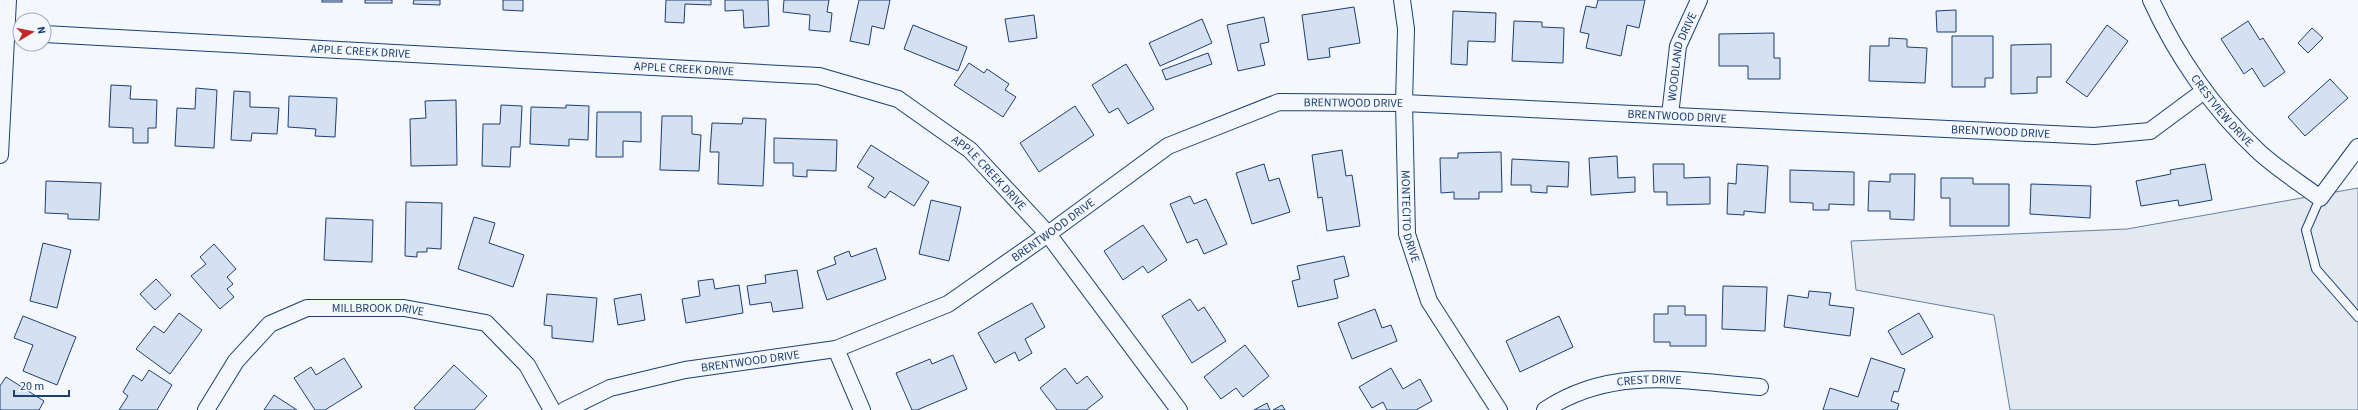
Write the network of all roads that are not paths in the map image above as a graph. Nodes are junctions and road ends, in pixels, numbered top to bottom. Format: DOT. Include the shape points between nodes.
graph roads {
  1 [pos="8,0"];
  2 [pos="1402,0"];
  3 [pos="1699,0"];
  4 [pos="2151,0"];
  5 [pos="9,32"];
  6 [pos="52,34"];
  7 [pos="2204,91"];
  8 [pos="1404,103"];
  9 [pos="1670,115"];
  10 [pos="2358,147"];
  11 [pos="0,155"];
  12 [pos="2320,198"];
  13 [pos="1048,234"];
  14 [pos="2358,317"];
  15 [pos="836,349"];
  16 [pos="1760,387"];
  17 [pos="206,410"];
  18 [pos="552,410"];
  19 [pos="565,410"];
  20 [pos="862,410"];
  21 [pos="1179,410"];
  22 [pos="1499,410"];
  23 [pos="1545,410"];
  1 -- 5 [label="street"];
  2 -- 8 [label="street, MONTECITO DRIVE" via="1406,29"];
  3 -- 9 [label="street, WOODLAND DRIVE" via="1678,46"];
  4 -- 7 [label="street, CRESTVIEW DRIVE" via="2161,22"];
  5 -- 11 [label="street"];
  6 -- 13 [label="street, APPLE CREEK DRIVE" via="819,76 898,99 970,150"];
  7 -- 9 [label="street, BRENTWOOD DRIVE" via="2150,131 2094,136"];
  7 -- 12 [label="street, CRESTVIEW DRIVE" via="2258,151"];
  8 -- 9 [label="street, BRENTWOOD DRIVE"];
  8 -- 13 [label="street, BRENTWOOD DRIVE" via="1279,102 1168,146"];
  8 -- 22 [label="street, MONTECITO DRIVE" via="1407,234 1429,301"];
  10 -- 12 [label="street"];
  12 -- 14 [label="lane" via="2306,230 2316,269"];
  13 -- 15 [label="street, BRENTWOOD DRIVE" via="948,304"];
  13 -- 21 [label="street, APPLE CREEK DRIVE"];
  15 -- 19 [label="street, BRENTWOOD DRIVE" via="685,370 610,388"];
  15 -- 20 [label="street"];
  16 -- 23 [label="street, CREST DRIVE" via="1652,378 1607,383 1567,396"];
  17 -- 18 [label="street, MILLBROOK DRIVE" via="236,361 270,324 307,308 397,308 486,323 527,365"];
}
